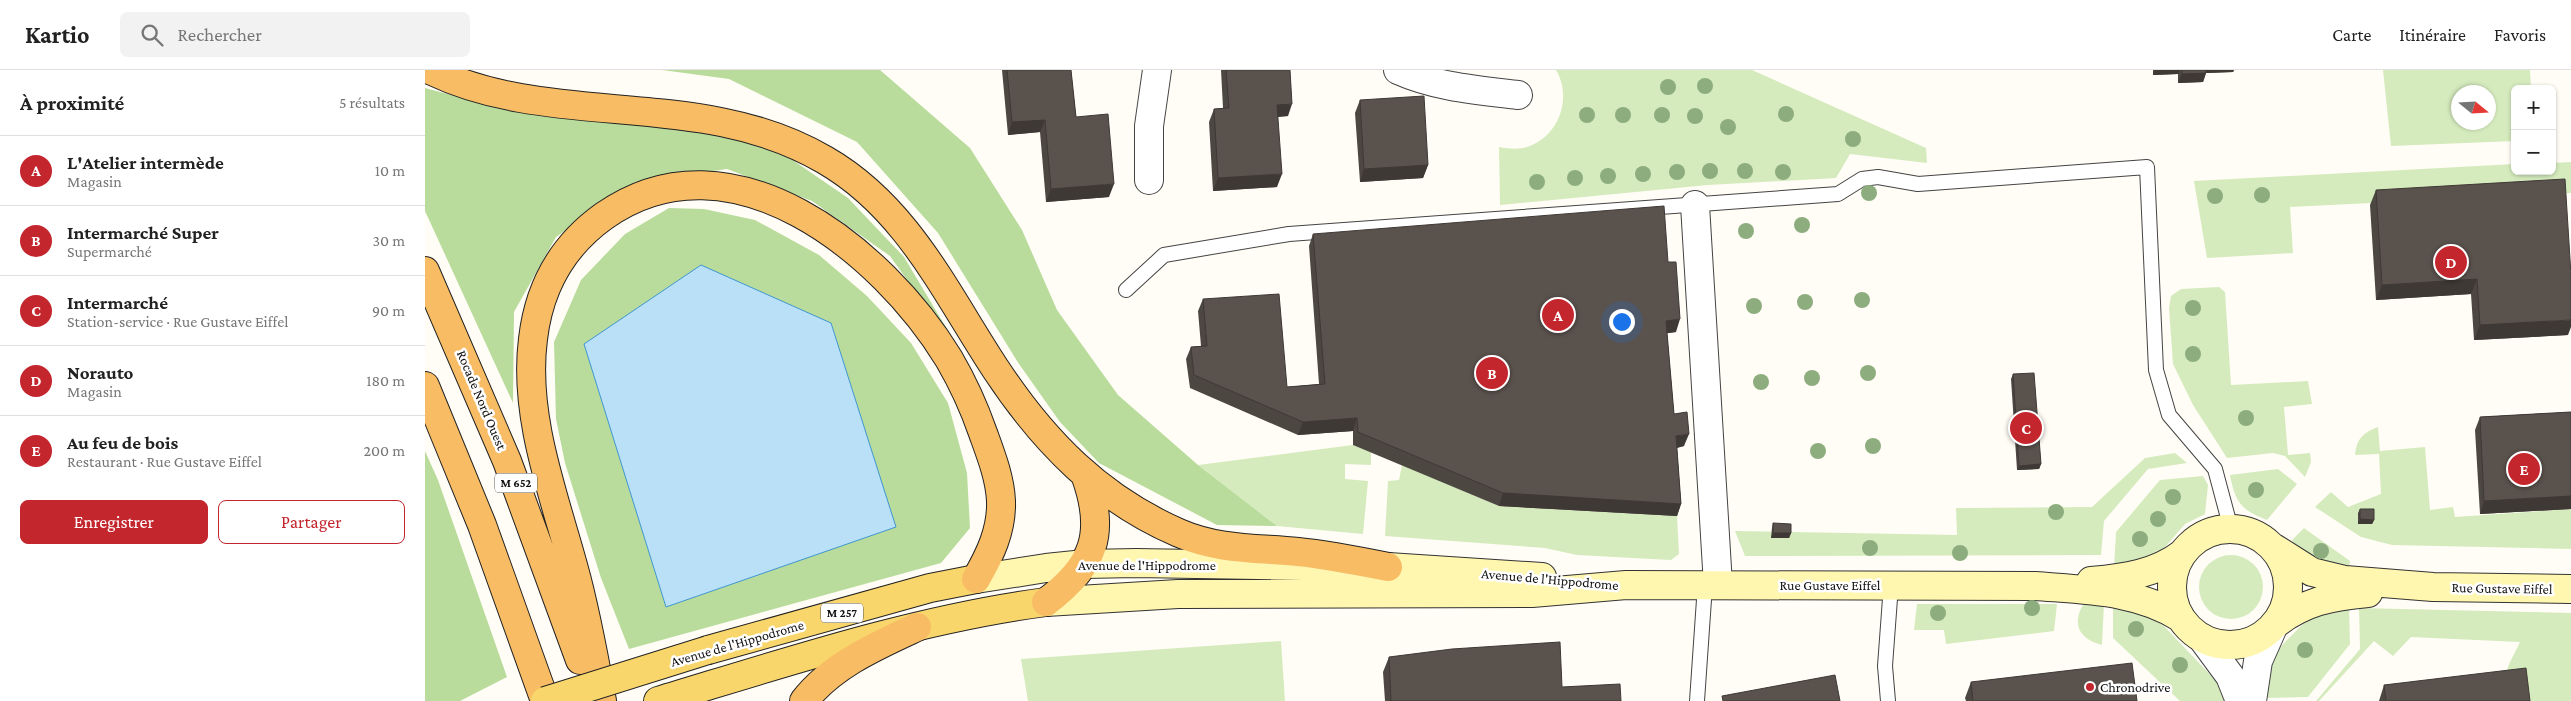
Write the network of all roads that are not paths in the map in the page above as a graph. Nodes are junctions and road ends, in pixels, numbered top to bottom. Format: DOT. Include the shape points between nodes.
graph roads {
  1 [pos="430,70"];
  2 [pos="1157,70"];
  3 [pos="1398,70"];
  4 [pos="1517,95"];
  5 [pos="1149,180"];
  6 [pos="1695,205"];
  7 [pos="425,270"];
  8 [pos="1126,290"];
  9 [pos="425,386"];
  10 [pos="1086,477"];
  11 [pos="2231,529"];
  12 [pos="2273,548"];
  13 [pos="2183,553"];
  14 [pos="1085,564"];
  15 [pos="1388,567"];
  16 [pos="976,579"];
  17 [pos="1625,585"];
  18 [pos="1711,585"];
  19 [pos="1891,585"];
  20 [pos="2035,586"];
  21 [pos="2433,587"];
  22 [pos="2571,588"];
  23 [pos="1046,602"];
  24 [pos="2181,618"];
  25 [pos="2274,625"];
  26 [pos="917,627"];
  27 [pos="2202,638"];
  28 [pos="545,701"];
  29 [pos="595,701"];
  30 [pos="602,701"];
  31 [pos="658,701"];
  32 [pos="804,701"];
  33 [pos="1697,701"];
  34 [pos="1888,701"];
  35 [pos="2240,701"];
  36 [pos="2251,701"];
  1 -- 10 [label="highway" via="478,88 529,99 705,117 741,125 783,139 825,160 862,185 903,227 928,259 1014,395 1049,439"];
  2 -- 5 [label="street" via="1149,126"];
  3 -- 4 [label="street" via="1452,87"];
  6 -- 8 [label="lane" via="1289,234 1164,255"];
  6 -- 11 [label="lane" via="1838,194 1862,179 1878,177 1918,184 2147,167 2156,370 2169,415 2215,469"];
  6 -- 18 [label="street"];
  7 -- 29 [label="highway, Rocade Nord Ouest / M 652" via="507,461"];
  9 -- 28 [label="highway" via="479,516"];
  10 -- 14 [label="highway" via="1095,506 1096,523"];
  10 -- 15 [label="highway" via="1144,516 1198,540 1236,548 1316,554"];
  11 -- 12 [label="main road" via="2250,532"];
  11 -- 13 [label="main road" via="2204,535"];
  12 -- 21 [label="main road, Rue Gustave Eiffel" via="2298,565 2326,577"];
  12 -- 25 [label="main road" via="2283,563 2288,581 2286,600"];
  13 -- 20 [label="main road, Rue Gustave Eiffel / M 257" via="2158,569 2143,574"];
  13 -- 24 [label="main road" via="2172,580 2173,600"];
  14 -- 15 [label="main road, Avenue de l'Hippodrome / M 257"];
  14 -- 16 [label="main road, Avenue de l'Hippodrome / M 257"];
  14 -- 23 [label="highway"];
  15 -- 17 [label="main road, Avenue de l'Hippodrome / M 257"];
  16 -- 28 [label="main road, Avenue de l'Hippodrome / M 257, bridge" via="930,588 708,650"];
  16 -- 30 [label="highway" via="990,554 1000,519 1001,502 993,460 959,377 933,336 895,289 841,241 770,198 730,187 706,185 685,185 644,194 587,228 561,258 543,294 533,339 532,392 537,423 583,605"];
  17 -- 18 [label="main road, Rue Gustave Eiffel / M 257"];
  17 -- 23 [label="main road, Avenue de l'Hippodrome / M 257" via="1531,593 1178,594"];
  18 -- 19 [label="main road, Rue Gustave Eiffel / M 257"];
  18 -- 33 [label="lane"];
  19 -- 20 [label="main road, Rue Gustave Eiffel / M 257"];
  19 -- 34 [label="lane" via="1885,666"];
  20 -- 24 [label="main road, Rue Gustave Eiffel / M 257" via="2138,598"];
  21 -- 22 [label="main road, Rue Gustave Eiffel"];
  21 -- 25 [label="main road, Rue Gustave Eiffel" via="2318,599 2299,607"];
  23 -- 26 [label="main road, Avenue de l'Hippodrome / M 257" via="988,610"];
  24 -- 27 [label="main road"];
  25 -- 27 [label="main road" via="2259,637 2240,644 2221,644"];
  25 -- 36 [label="street" via="2258,661"];
  26 -- 31 [label="main road, Avenue de l'Hippodrome / M 257"];
  26 -- 32 [label="highway" via="839,668"];
  27 -- 35 [label="street" via="2220,660"];
}
